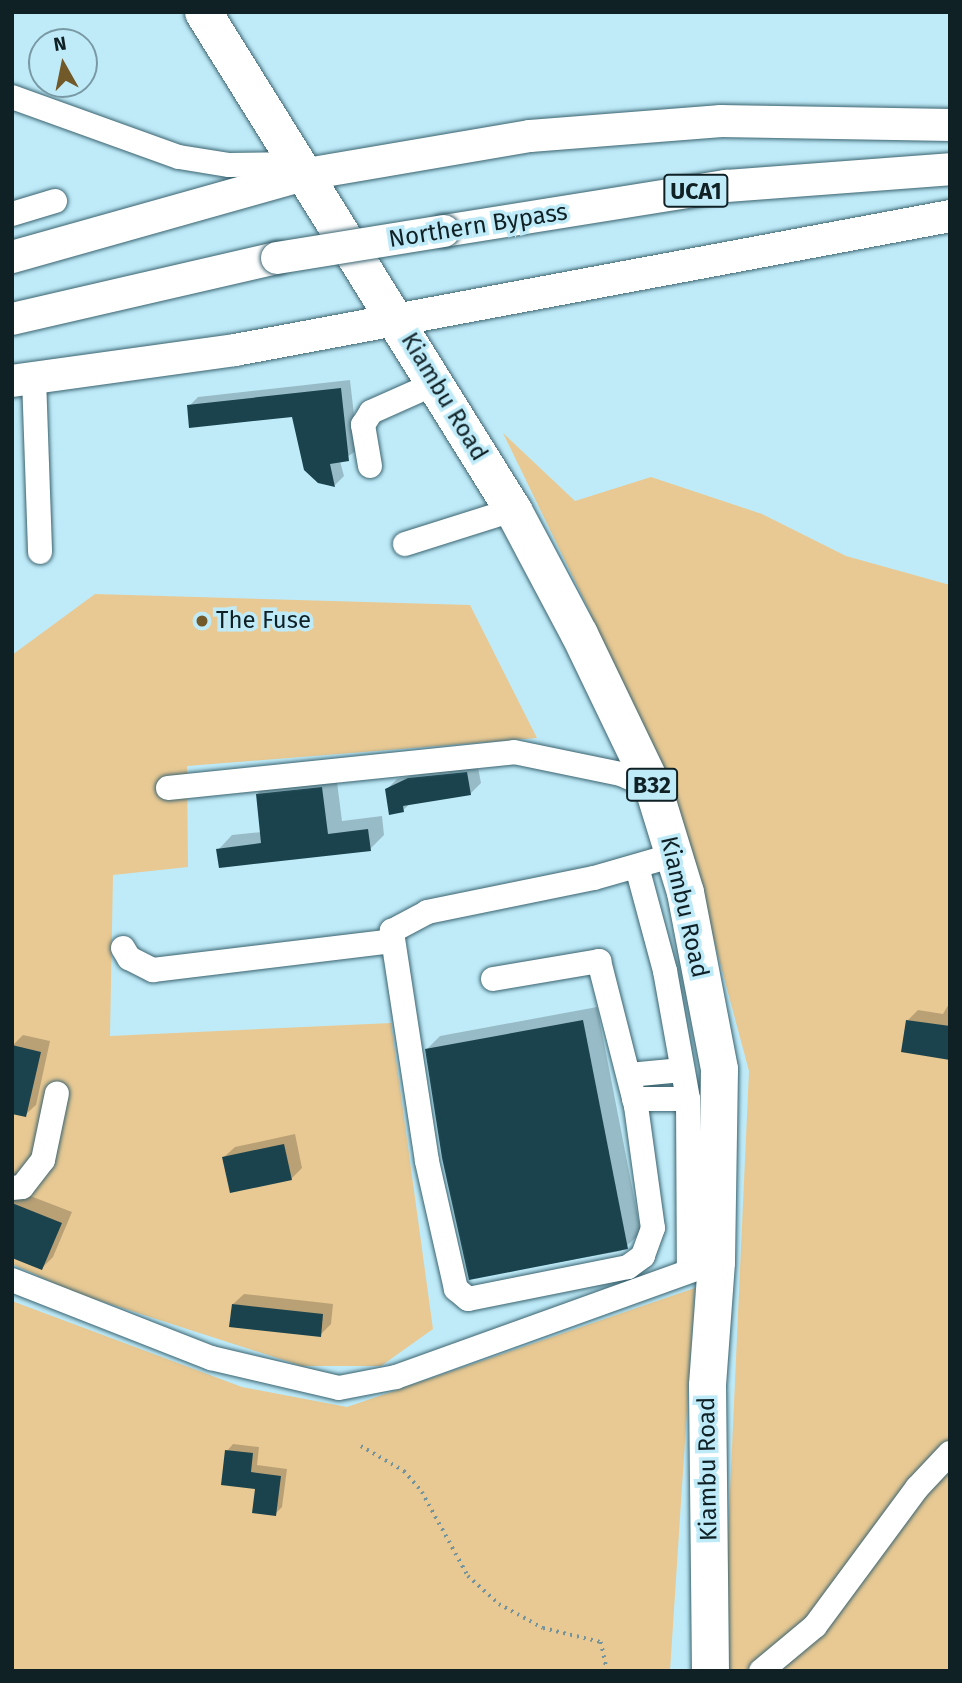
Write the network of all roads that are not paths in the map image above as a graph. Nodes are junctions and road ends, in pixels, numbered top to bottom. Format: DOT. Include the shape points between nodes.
graph roads {
  1 [pos="203,12"];
  2 [pos="14,102"];
  3 [pos="950,125"];
  4 [pos="303,169"];
  5 [pos="950,169"];
  6 [pos="55,201"];
  7 [pos="12,214"];
  8 [pos="950,216"];
  9 [pos="12,257"];
  10 [pos="395,318"];
  11 [pos="12,320"];
  12 [pos="23,380"];
  13 [pos="436,383"];
  14 [pos="369,466"];
  15 [pos="513,510"];
  16 [pos="405,544"];
  17 [pos="40,552"];
  18 [pos="168,788"];
  19 [pos="653,788"];
  20 [pos="674,855"];
  21 [pos="637,867"];
  22 [pos="392,941"];
  23 [pos="123,948"];
  24 [pos="493,979"];
  25 [pos="682,1070"];
  26 [pos="631,1087"];
  27 [pos="57,1093"];
  28 [pos="688,1099"];
  29 [pos="12,1188"];
  30 [pos="703,1266"];
  31 [pos="12,1280"];
  32 [pos="950,1453"];
  33 [pos="710,1671"];
  34 [pos="761,1671"];
  1 -- 4 [label="highway, Kiambu Road / B32"];
  2 -- 4 [label="street" via="179,157"];
  3 -- 4 [label="main road" via="721,121 593,128"];
  4 -- 9 [label="main road"];
  4 -- 10 [label="highway, Kiambu Road / B32"];
  5 -- 11 [label="main road, Northern Bypass / UCA1, bridge" via="726,186 457,229 277,258"];
  6 -- 7 [label="street"];
  8 -- 10 [label="main road"];
  10 -- 12 [label="main road" via="235,350"];
  10 -- 13 [label="highway, Kiambu Road / B32"];
  12 -- 17 [label="street"];
  13 -- 14 [label="street" via="371,412 363,425"];
  13 -- 15 [label="highway, Kiambu Road / B32"];
  15 -- 16 [label="street"];
  15 -- 19 [label="highway, Kiambu Road / B32"];
  18 -- 19 [label="street" via="514,752 621,774"];
  19 -- 20 [label="highway, Kiambu Road / B32"];
  20 -- 21 [label="street"];
  20 -- 30 [label="highway, Kiambu Road / B32" via="719,1069"];
  21 -- 22 [label="street" via="427,912 401,923 393,931"];
  21 -- 25 [label="street" via="665,971"];
  22 -- 23 [label="street" via="153,970 129,958"];
  22 -- 26 [label="street" via="427,1161 459,1295 478,1297 628,1267 643,1256 653,1228"];
  24 -- 26 [label="street" via="599,961"];
  25 -- 26 [label="street"];
  25 -- 28 [label="street"];
  26 -- 28 [label="street"];
  27 -- 29 [label="street" via="43,1160 22,1187"];
  28 -- 30 [label="street"];
  30 -- 31 [label="street" via="396,1377 339,1388 211,1358"];
  30 -- 33 [label="highway, Kiambu Road / B32"];
  32 -- 34 [label="street" via="917,1488 815,1626"];
}
